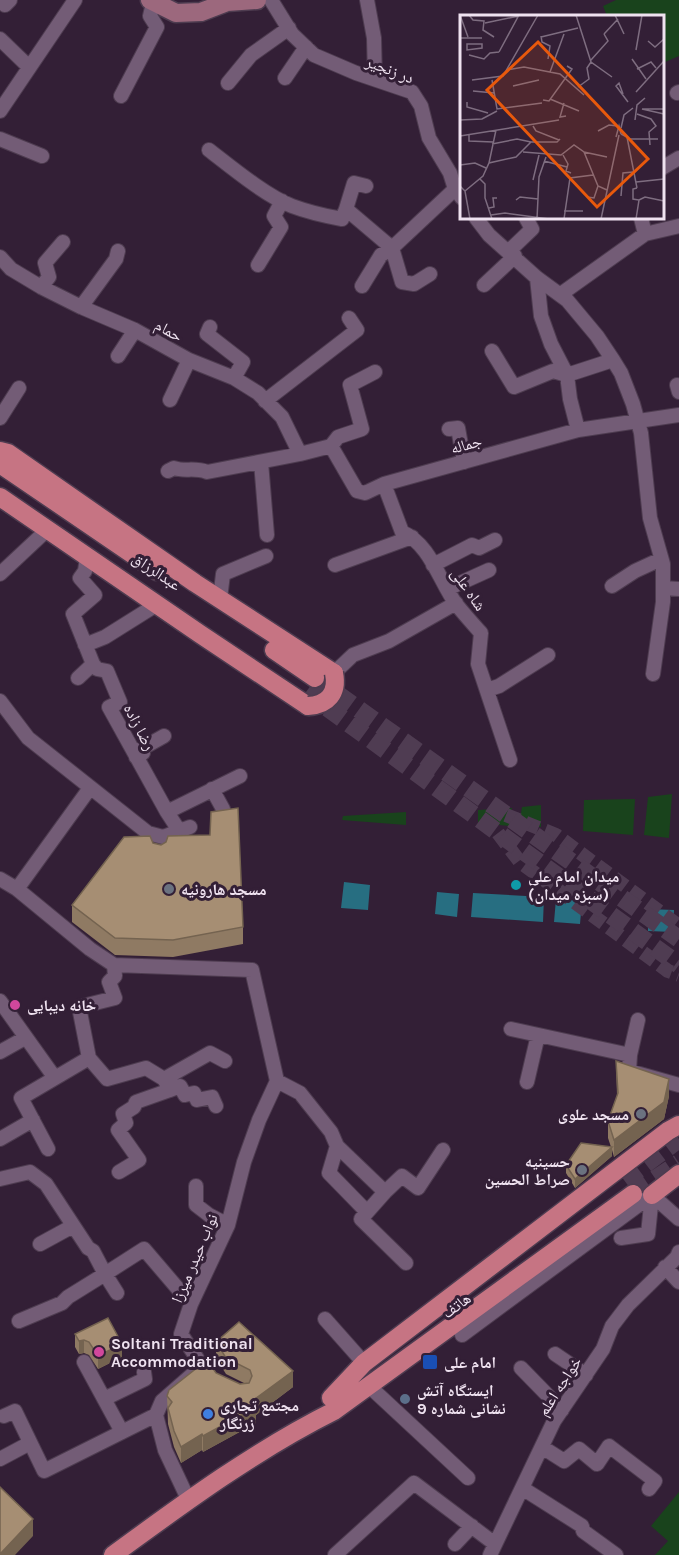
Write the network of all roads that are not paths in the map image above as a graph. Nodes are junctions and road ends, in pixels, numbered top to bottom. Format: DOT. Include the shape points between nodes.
graph roads {
  1 [pos="1,0"];
  2 [pos="75,0"];
  3 [pos="257,0"];
  4 [pos="271,0"];
  5 [pos="367,0"];
  6 [pos="152,1"];
  7 [pos="14,2"];
  8 [pos="289,28"];
  9 [pos="0,39"];
  10 [pos="306,47"];
  11 [pos="29,67"];
  12 [pos="285,78"];
  13 [pos="375,79"];
  14 [pos="228,83"];
  15 [pos="121,96"];
  16 [pos="0,111"];
  17 [pos="0,139"];
  18 [pos="209,150"];
  19 [pos="42,156"];
  20 [pos="679,158"];
  21 [pos="460,166"];
  22 [pos="664,167"];
  23 [pos="450,173"];
  24 [pos="366,186"];
  25 [pos="458,193"];
  26 [pos="282,201"];
  27 [pos="346,209"];
  28 [pos="477,219"];
  29 [pos="527,219"];
  30 [pos="641,219"];
  31 [pos="679,226"];
  32 [pos="645,234"];
  33 [pos="63,242"];
  34 [pos="392,248"];
  35 [pos="118,251"];
  36 [pos="512,253"];
  37 [pos="0,257"];
  38 [pos="258,265"];
  39 [pos="430,274"];
  40 [pos="537,278"];
  41 [pos="484,285"];
  42 [pos="362,286"];
  43 [pos="41,287"];
  44 [pos="561,294"];
  45 [pos="81,307"];
  46 [pos="353,324"];
  47 [pos="210,327"];
  48 [pos="135,330"];
  49 [pos="492,351"];
  50 [pos="118,356"];
  51 [pos="189,360"];
  52 [pos="613,360"];
  53 [pos="375,372"];
  54 [pos="567,375"];
  55 [pos="234,378"];
  56 [pos="19,388"];
  57 [pos="170,400"];
  58 [pos="265,401"];
  59 [pos="679,415"];
  60 [pos="0,418"];
  61 [pos="638,420"];
  62 [pos="449,429"];
  63 [pos="578,430"];
  64 [pos="331,446"];
  65 [pos="0,451"];
  66 [pos="300,454"];
  67 [pos="261,462"];
  68 [pos="464,462"];
  69 [pos="0,464"];
  70 [pos="168,471"];
  71 [pos="384,484"];
  72 [pos="0,485"];
  73 [pos="0,497"];
  74 [pos="47,530"];
  75 [pos="267,535"];
  76 [pos="412,537"];
  77 [pos="495,540"];
  78 [pos="87,557"];
  79 [pos="260,559"];
  80 [pos="661,559"];
  81 [pos="335,565"];
  82 [pos="433,565"];
  83 [pos="489,570"];
  84 [pos="0,574"];
  85 [pos="612,586"];
  86 [pos="663,588"];
  87 [pos="447,589"];
  88 [pos="679,589"];
  89 [pos="220,599"];
  90 [pos="456,603"];
  91 [pos="156,604"];
  92 [pos="85,645"];
  93 [pos="548,655"];
  94 [pos="93,664"];
  95 [pos="333,673"];
  96 [pos="653,674"];
  97 [pos="78,678"];
  98 [pos="487,690"];
  99 [pos="310,692"];
  100 [pos="0,701"];
  101 [pos="164,736"];
  102 [pos="136,757"];
  103 [pos="510,760"];
  104 [pos="240,776"];
  105 [pos="90,788"];
  106 [pos="212,789"];
  107 [pos="223,809"];
  108 [pos="167,812"];
  109 [pos="163,837"];
  110 [pos="159,853"];
  111 [pos="0,879"];
  112 [pos="17,889"];
  113 [pos="114,964"];
  114 [pos="0,1001"];
  115 [pos="638,1020"];
  116 [pos="511,1029"];
  117 [pos="538,1035"];
  118 [pos="25,1038"];
  119 [pos="0,1052"];
  120 [pos="630,1055"];
  121 [pos="88,1058"];
  122 [pos="225,1061"];
  123 [pos="55,1078"];
  124 [pos="277,1081"];
  125 [pos="527,1082"];
  126 [pos="167,1084"];
  127 [pos="679,1085"];
  128 [pos="216,1106"];
  129 [pos="33,1120"];
  130 [pos="674,1128"];
  131 [pos="0,1139"];
  132 [pos="337,1146"];
  133 [pos="48,1149"];
  134 [pos="443,1150"];
  135 [pos="119,1172"];
  136 [pos="679,1174"];
  137 [pos="0,1179"];
  138 [pos="196,1186"];
  139 [pos="636,1190"];
  140 [pos="386,1192"];
  141 [pos="367,1212"];
  142 [pos="679,1219"];
  143 [pos="228,1224"];
  144 [pos="74,1226"];
  145 [pos="621,1238"];
  146 [pos="40,1244"];
  147 [pos="679,1252"];
  148 [pos="406,1263"];
  149 [pos="665,1267"];
  150 [pos="105,1274"];
  151 [pos="679,1282"];
  152 [pos="117,1293"];
  153 [pos="191,1304"];
  154 [pos="325,1319"];
  155 [pos="19,1321"];
  156 [pos="462,1335"];
  157 [pos="555,1354"];
  158 [pos="84,1362"];
  159 [pos="364,1363"];
  160 [pos="202,1366"];
  161 [pos="520,1368"];
  162 [pos="144,1372"];
  163 [pos="215,1373"];
  164 [pos="586,1375"];
  165 [pos="369,1386"];
  166 [pos="331,1398"];
  167 [pos="104,1399"];
  168 [pos="562,1410"];
  169 [pos="156,1415"];
  170 [pos="4,1416"];
  171 [pos="122,1432"];
  172 [pos="291,1433"];
  173 [pos="30,1443"];
  174 [pos="542,1447"];
  175 [pos="0,1459"];
  176 [pos="468,1478"];
  177 [pos="522,1488"];
  178 [pos="649,1489"];
  179 [pos="189,1501"];
  180 [pos="471,1526"];
  181 [pos="455,1544"];
  182 [pos="496,1551"];
  183 [pos="113,1555"];
  184 [pos="335,1555"];
  185 [pos="616,1555"];
  1 -- 7 [label="street" via="5,5"];
  2 -- 11 [label="street"];
  3 -- 6 [label="street" via="176,13"];
  4 -- 8 [label="street, در زنجیر"];
  5 -- 13 [label="street" via="374,38"];
  6 -- 15 [label="street" via="150,16 157,27"];
  8 -- 10 [label="street, در زنجیر"];
  8 -- 14 [label="street" via="251,55"];
  9 -- 11 [label="street"];
  10 -- 12 [label="street"];
  10 -- 13 [label="street, در زنجیر"];
  11 -- 16 [label="street"];
  13 -- 23 [label="street, در زنجیر" via="412,92 421,106 429,138"];
  17 -- 19 [label="street"];
  18 -- 26 [label="street"];
  20 -- 22 [label="street"];
  21 -- 23 [label="street"];
  23 -- 25 [label="street, در زنجیر"];
  24 -- 27 [label="street" via="354,183"];
  25 -- 34 [label="street"];
  26 -- 27 [label="street" via="311,213 342,219"];
  26 -- 38 [label="street" via="274,216 281,227"];
  27 -- 34 [label="street"];
  28 -- 36 [label="street"];
  29 -- 36 [label="street" via="532,229"];
  30 -- 32 [label="street"];
  31 -- 32 [label="street"];
  32 -- 44 [label="street"];
  33 -- 43 [label="street" via="45,263 49,277"];
  34 -- 39 [label="street" via="402,282 414,284"];
  34 -- 42 [label="street" via="381,255"];
  35 -- 45 [label="street"];
  36 -- 40 [label="street"];
  36 -- 41 [label="street"];
  37 -- 43 [label="street, حمام" via="11,269"];
  40 -- 44 [label="street"];
  40 -- 54 [label="street" via="541,316"];
  43 -- 45 [label="street, حمام"];
  44 -- 52 [label="street"];
  45 -- 48 [label="street, حمام"];
  46 -- 58 [label="street"];
  47 -- 55 [label="street" via="207,334 243,362"];
  48 -- 50 [label="street"];
  48 -- 51 [label="street, حمام"];
  49 -- 54 [label="street" via="514,387 553,371"];
  51 -- 55 [label="street, حمام"];
  51 -- 57 [label="street"];
  52 -- 54 [label="street"];
  52 -- 61 [label="street"];
  53 -- 64 [label="street" via="350,385 362,429 338,437"];
  54 -- 63 [label="street"];
  55 -- 58 [label="street, حمام"];
  56 -- 60 [label="street"];
  58 -- 66 [label="street, حمام" via="282,417"];
  59 -- 61 [label="street, جماله"];
  61 -- 63 [label="street, جماله"];
  61 -- 80 [label="street" via="650,518"];
  62 -- 68 [label="street" via="459,428"];
  63 -- 68 [label="street, جماله"];
  64 -- 66 [label="street"];
  64 -- 71 [label="street, جماله" via="357,491 364,494"];
  65 -- 89 [label="main road"];
  66 -- 67 [label="street"];
  67 -- 70 [label="street" via="207,472 196,468"];
  67 -- 75 [label="street"];
  68 -- 71 [label="street, جماله"];
  69 -- 99 [label="main road, عبدالرزاق"];
  71 -- 76 [label="street, شاه علی" via="402,532"];
  72 -- 99 [label="main road, عبدالرزاق"];
  73 -- 74 [label="main road"];
  74 -- 78 [label="main road"];
  74 -- 84 [label="street"];
  76 -- 81 [label="street"];
  76 -- 82 [label="street, شاه علی"];
  77 -- 82 [label="street" via="479,548 472,545"];
  78 -- 91 [label="main road"];
  78 -- 92 [label="street, رضا زاده" via="80,578 95,595 73,614"];
  79 -- 89 [label="street" via="223,574"];
  80 -- 85 [label="street"];
  80 -- 86 [label="street"];
  82 -- 87 [label="street, شاه علی"];
  83 -- 87 [label="street"];
  86 -- 88 [label="street"];
  86 -- 96 [label="street"];
  87 -- 90 [label="street, شاه علی"];
  89 -- 95 [label="main road"];
  90 -- 95 [label="street" via="389,641 353,655"];
  90 -- 98 [label="street, شاه علی" via="481,633 478,664"];
  91 -- 92 [label="street" via="105,637"];
  91 -- 99 [label="main road"];
  92 -- 94 [label="street, رضا زاده"];
  93 -- 98 [label="street"];
  94 -- 97 [label="street"];
  94 -- 102 [label="street, رضا زاده" via="107,671 120,702 109,707"];
  95 -- 99 [label="main road, bridge" via="335,689 329,699 320,705"];
  98 -- 103 [label="street, شاه علی"];
  100 -- 105 [label="street" via="28,738"];
  101 -- 102 [label="street" via="141,749 143,753"];
  102 -- 108 [label="street, رضا زاده"];
  104 -- 106 [label="street"];
  105 -- 109 [label="street" via="148,832"];
  105 -- 112 [label="street"];
  106 -- 107 [label="street"];
  106 -- 108 [label="street"];
  108 -- 109 [label="street, رضا زاده" via="185,830"];
  109 -- 110 [label="street"];
  111 -- 112 [label="street"];
  112 -- 113 [label="street"];
  113 -- 121 [label="street" via="115,976 109,982 115,998 79,1007"];
  113 -- 124 [label="street" via="252,970"];
  114 -- 118 [label="street"];
  115 -- 120 [label="street"];
  116 -- 117 [label="street"];
  117 -- 120 [label="street"];
  117 -- 125 [label="street"];
  118 -- 119 [label="street"];
  118 -- 123 [label="street"];
  120 -- 127 [label="street" via="628,1071"];
  121 -- 123 [label="street"];
  121 -- 126 [label="street" via="107,1079 146,1068"];
  122 -- 126 [label="street" via="210,1053"];
  123 -- 129 [label="street" via="21,1098"];
  124 -- 132 [label="street" via="300,1093 332,1132"];
  124 -- 143 [label="street, نواب حیدر میرزا" via="244,1162"];
  126 -- 128 [label="street" via="180,1086 185,1095 194,1093 197,1100 212,1097"];
  126 -- 135 [label="street" via="123,1114 126,1123 118,1130 139,1160"];
  129 -- 131 [label="street"];
  129 -- 133 [label="street"];
  130 -- 159 [label="main road"];
  132 -- 140 [label="street"];
  132 -- 141 [label="street" via="329,1173"];
  134 -- 140 [label="street" via="418,1188 402,1176"];
  136 -- 139 [label="main road"];
  137 -- 144 [label="street" via="30,1172 45,1184"];
  138 -- 143 [label="street" via="196,1205"];
  139 -- 142 [label="street"];
  139 -- 145 [label="street" via="648,1234"];
  139 -- 156 [label="street"];
  139 -- 165 [label="main road, هاتف"];
  139 -- 166 [label="main road, هاتف"];
  140 -- 141 [label="street"];
  141 -- 148 [label="street" via="361,1219"];
  143 -- 153 [label="street, نواب حیدر میرزا"];
  144 -- 146 [label="street"];
  144 -- 150 [label="street"];
  147 -- 149 [label="street, خواجه اعلم"];
  149 -- 151 [label="street"];
  149 -- 164 [label="street, خواجه اعلم" via="612,1326"];
  150 -- 152 [label="street"];
  150 -- 153 [label="street" via="144,1249"];
  150 -- 155 [label="street" via="62,1303"];
  153 -- 160 [label="street, نواب حیدر میرزا" via="181,1334"];
  154 -- 159 [label="street"];
  157 -- 164 [label="street"];
  158 -- 167 [label="street"];
  159 -- 166 [label="main road"];
  160 -- 163 [label="street" via="211,1365"];
  160 -- 169 [label="street" via="162,1401"];
  161 -- 168 [label="street"];
  162 -- 167 [label="street" via="145,1378"];
  164 -- 168 [label="street, خواجه اعلم"];
  165 -- 172 [label="main road, هاتف" via="334,1411"];
  165 -- 176 [label="street"];
  166 -- 172 [label="main road, هاتف"];
  167 -- 171 [label="street"];
  168 -- 174 [label="street, خواجه اعلم"];
  169 -- 171 [label="street"];
  169 -- 179 [label="street" via="165,1450"];
  170 -- 173 [label="street" via="15,1411"];
  171 -- 173 [label="street" via="44,1471"];
  172 -- 179 [label="main road, هاتف"];
  173 -- 175 [label="street"];
  174 -- 177 [label="street, خواجه اعلم"];
  174 -- 178 [label="street" via="564,1461 579,1449 597,1464 609,1446 656,1481"];
  177 -- 182 [label="street, خواجه اعلم"];
  177 -- 185 [label="street" via="582,1526 583,1532"];
  179 -- 183 [label="main road, هاتف"];
  180 -- 181 [label="street"];
  180 -- 182 [label="street"];
  180 -- 184 [label="street" via="414,1483"];
}
